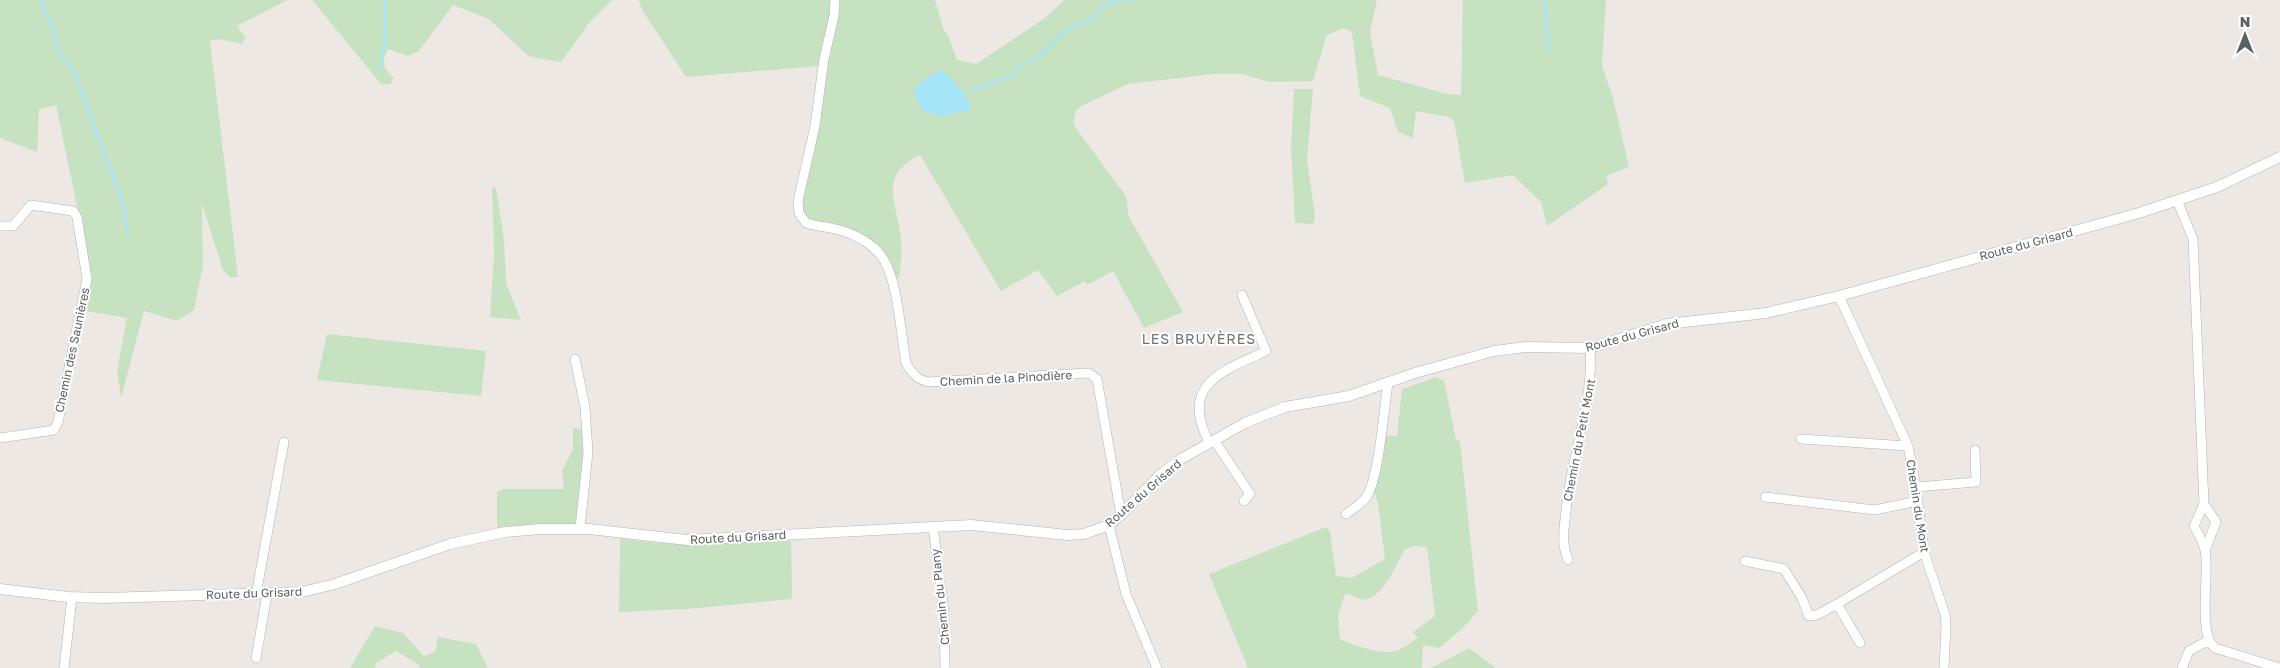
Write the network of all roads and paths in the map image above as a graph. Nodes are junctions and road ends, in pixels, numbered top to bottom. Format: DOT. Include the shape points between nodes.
graph roads {
  1 [pos="836,0"];
  2 [pos="2280,158"];
  3 [pos="2177,200"];
  4 [pos="0,226"];
  5 [pos="1242,295"];
  6 [pos="1839,296"];
  7 [pos="1590,348"];
  8 [pos="575,359"];
  9 [pos="1388,383"];
  10 [pos="0,438"];
  11 [pos="1801,440"];
  12 [pos="1211,441"];
  13 [pos="284,442"];
  14 [pos="1908,446"];
  15 [pos="1975,450"];
  16 [pos="1916,488"];
  17 [pos="1765,497"];
  18 [pos="1918,501"];
  19 [pos="1244,502"];
  20 [pos="2204,504"];
  21 [pos="1346,514"];
  22 [pos="1121,516"];
  23 [pos="1109,525"];
  24 [pos="932,527"];
  25 [pos="580,528"];
  26 [pos="2205,550"];
  27 [pos="1924,552"];
  28 [pos="1568,560"];
  29 [pos="1745,561"];
  30 [pos="0,589"];
  31 [pos="267,594"];
  32 [pos="256,595"];
  33 [pos="72,597"];
  34 [pos="1837,604"];
  35 [pos="2209,640"];
  36 [pos="1860,643"];
  37 [pos="256,658"];
  38 [pos="64,668"];
  39 [pos="944,668"];
  40 [pos="1157,668"];
  41 [pos="1944,668"];
  42 [pos="2182,668"];
  43 [pos="2279,668"];
  1 -- 22 [label="street, Chemin de la Pinodière" via="815,126 798,201 799,213 806,223 838,229 865,241 885,262 893,284 906,363 919,380 1089,372 1097,379"];
  2 -- 3 [label="street, Route du Grisard" via="2239,178"];
  3 -- 6 [label="street, Route du Grisard"];
  3 -- 20 [label="street" via="2193,239"];
  4 -- 10 [label="street, Chemin des Saunières" via="13,226 32,204 73,212 77,217 87,280 54,430"];
  5 -- 12 [label="street" via="1266,351 1219,373 1205,385 1198,411 1203,430"];
  6 -- 7 [label="street, Route du Grisard" via="1766,312 1667,324"];
  6 -- 14 [label="street, Chemin du Mont"];
  7 -- 9 [label="street, Route du Grisard" via="1509,348"];
  7 -- 28 [label="street, Chemin du Petit Mont" via="1592,371 1588,402 1569,481 1562,546"];
  8 -- 25 [label="street" via="585,408 588,452"];
  9 -- 12 [label="street, Route du Grisard" via="1349,396 1285,407"];
  9 -- 21 [label="street" via="1370,488 1363,501"];
  11 -- 14 [label="street"];
  12 -- 19 [label="street" via="1250,494"];
  12 -- 22 [label="street, Route du Grisard" via="1170,466"];
  13 -- 32 [label="street"];
  14 -- 16 [label="street, Chemin du Mont"];
  15 -- 16 [label="street" via="1976,482"];
  16 -- 18 [label="street, Chemin du Mont"];
  17 -- 18 [label="street" via="1875,510"];
  18 -- 27 [label="street, Chemin du Mont"];
  20 -- 26 [label="street" via="2194,526"];
  20 -- 26 [label="street" via="2216,522"];
  22 -- 23 [label="street, Route du Grisard"];
  23 -- 24 [label="street, Route du Grisard" via="1084,534 1068,535 987,526"];
  23 -- 40 [label="street" via="1126,594"];
  24 -- 25 [label="street, Route du Grisard" via="687,540"];
  24 -- 39 [label="street, Chemin du Plany" via="944,612"];
  25 -- 31 [label="street, Route du Grisard" via="505,532 477,537 318,590"];
  26 -- 35 [label="street"];
  27 -- 34 [label="street"];
  27 -- 41 [label="street, Chemin du Mont" via="1945,614"];
  29 -- 34 [label="street" via="1784,569 1809,616"];
  30 -- 33 [label="street, Route du Grisard"];
  31 -- 32 [label="street, Route du Grisard"];
  31 -- 37 [label="street"];
  32 -- 33 [label="street, Route du Grisard"];
  33 -- 38 [label="street"];
  34 -- 36 [label="street"];
  35 -- 42 [label="street" via="2188,651"];
  35 -- 43 [label="street" via="2215,648"];
}
